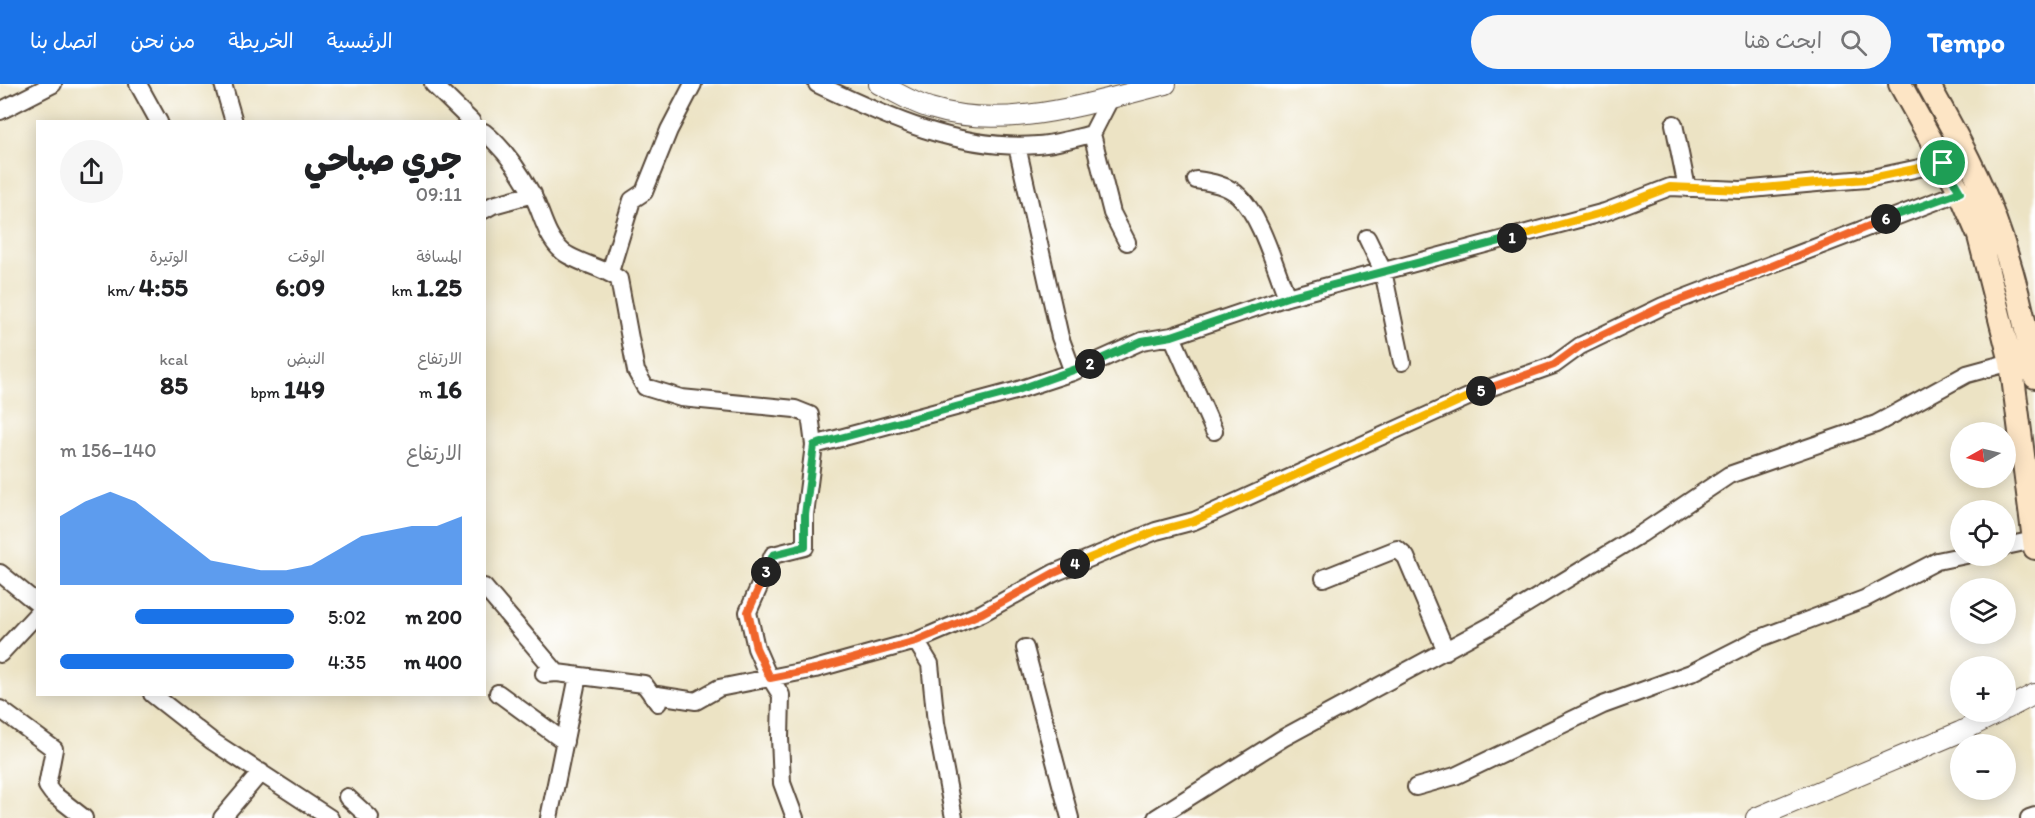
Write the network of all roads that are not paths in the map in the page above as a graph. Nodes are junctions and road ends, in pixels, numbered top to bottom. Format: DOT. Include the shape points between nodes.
graph roads {
  1 [pos="52,84"];
  2 [pos="138,84"];
  3 [pos="223,84"];
  4 [pos="433,84"];
  5 [pos="693,84"];
  6 [pos="817,84"];
  7 [pos="879,84"];
  8 [pos="1166,84"];
  9 [pos="1899,84"];
  10 [pos="1928,84"];
  11 [pos="1111,97"];
  12 [pos="0,111"];
  13 [pos="158,120"];
  14 [pos="232,120"];
  15 [pos="470,120"];
  16 [pos="1674,124"];
  17 [pos="486,134"];
  18 [pos="1092,134"];
  19 [pos="1017,146"];
  20 [pos="1943,163"];
  21 [pos="1196,180"];
  22 [pos="1687,188"];
  23 [pos="1960,192"];
  24 [pos="533,194"];
  25 [pos="486,209"];
  26 [pos="1368,238"];
  27 [pos="1126,242"];
  28 [pos="1383,271"];
  29 [pos="610,272"];
  30 [pos="1287,297"];
  31 [pos="1172,336"];
  32 [pos="1402,362"];
  33 [pos="2011,362"];
  34 [pos="1073,372"];
  35 [pos="2035,376"];
  36 [pos="1214,431"];
  37 [pos="814,445"];
  38 [pos="2035,544"];
  39 [pos="2016,545"];
  40 [pos="1950,558"];
  41 [pos="0,573"];
  42 [pos="1324,578"];
  43 [pos="486,589"];
  44 [pos="36,602"];
  45 [pos="36,615"];
  46 [pos="916,641"];
  47 [pos="1025,648"];
  48 [pos="1446,651"];
  49 [pos="0,654"];
  50 [pos="578,676"];
  51 [pos="770,678"];
  52 [pos="498,693"];
  53 [pos="2035,694"];
  54 [pos="155,696"];
  55 [pos="2016,704"];
  56 [pos="0,709"];
  57 [pos="1980,722"];
  58 [pos="564,742"];
  59 [pos="261,772"];
  60 [pos="1416,787"];
  61 [pos="347,797"];
  62 [pos="1168,815"];
  63 [pos="2035,816"];
  64 [pos="84,818"];
  65 [pos="222,818"];
  66 [pos="330,818"];
  67 [pos="370,818"];
  68 [pos="549,818"];
  69 [pos="795,818"];
  70 [pos="954,818"];
  71 [pos="1070,818"];
  72 [pos="1756,818"];
  73 [pos="2029,818"];
  1 -- 12 [label="street"];
  2 -- 13 [label="street"];
  3 -- 14 [label="street"];
  4 -- 15 [label="street"];
  5 -- 29 [label="street" via="644,192 632,200"];
  6 -- 19 [label="street" via="938,135"];
  7 -- 11 [label="street" via="929,108 1004,118"];
  8 -- 11 [label="street"];
  9 -- 20 [label="main road"];
  10 -- 35 [label="main road" via="1995,219 2014,279"];
  11 -- 18 [label="street"];
  16 -- 22 [label="street"];
  17 -- 24 [label="street" via="497,142"];
  18 -- 19 [label="street"];
  18 -- 27 [label="street" via="1112,213"];
  19 -- 34 [label="street" via="1060,337"];
  20 -- 22 [label="street" via="1867,179 1742,190"];
  20 -- 23 [label="main road"];
  21 -- 30 [label="street" via="1238,194 1251,211"];
  22 -- 28 [label="street" via="1670,187 1605,212"];
  23 -- 33 [label="main road" via="1979,236"];
  23 -- 46 [label="street" via="1663,306 1580,346 1554,365 1486,389 1194,521 1156,531 1054,573 982,613"];
  24 -- 25 [label="street"];
  24 -- 29 [label="street" via="550,236 562,252"];
  26 -- 28 [label="street"];
  28 -- 30 [label="street"];
  28 -- 32 [label="street"];
  29 -- 37 [label="street" via="619,279 636,371 645,387 681,398 795,409 810,415"];
  30 -- 31 [label="street"];
  31 -- 34 [label="street" via="1142,341"];
  31 -- 36 [label="street"];
  33 -- 38 [label="main road"];
  33 -- 48 [label="street" via="1967,374 1876,424 1729,475 1641,534"];
  34 -- 37 [label="street"];
  37 -- 51 [label="street" via="805,547 773,555 748,612 756,648"];
  38 -- 39 [label="street"];
  40 -- 60 [label="street" via="1937,561 1864,599 1758,639 1691,673 1603,705 1455,776"];
  41 -- 44 [label="street"];
  42 -- 48 [label="street" via="1397,549 1406,557"];
  43 -- 50 [label="street" via="551,673"];
  45 -- 49 [label="street"];
  46 -- 51 [label="street"];
  46 -- 70 [label="street" via="930,664 936,723"];
  47 -- 71 [label="street"];
  48 -- 62 [label="street" via="1283,738"];
  50 -- 51 [label="street" via="644,684 655,698 696,700 719,688"];
  50 -- 58 [label="street"];
  51 -- 69 [label="street" via="782,695 782,783"];
  52 -- 58 [label="street"];
  53 -- 55 [label="street"];
  54 -- 59 [label="street" via="212,741"];
  56 -- 64 [label="street" via="54,749 47,786"];
  57 -- 72 [label="street"];
  58 -- 68 [label="street"];
  59 -- 65 [label="street"];
  59 -- 66 [label="street"];
  61 -- 67 [label="street"];
  63 -- 73 [label="street"];
}
